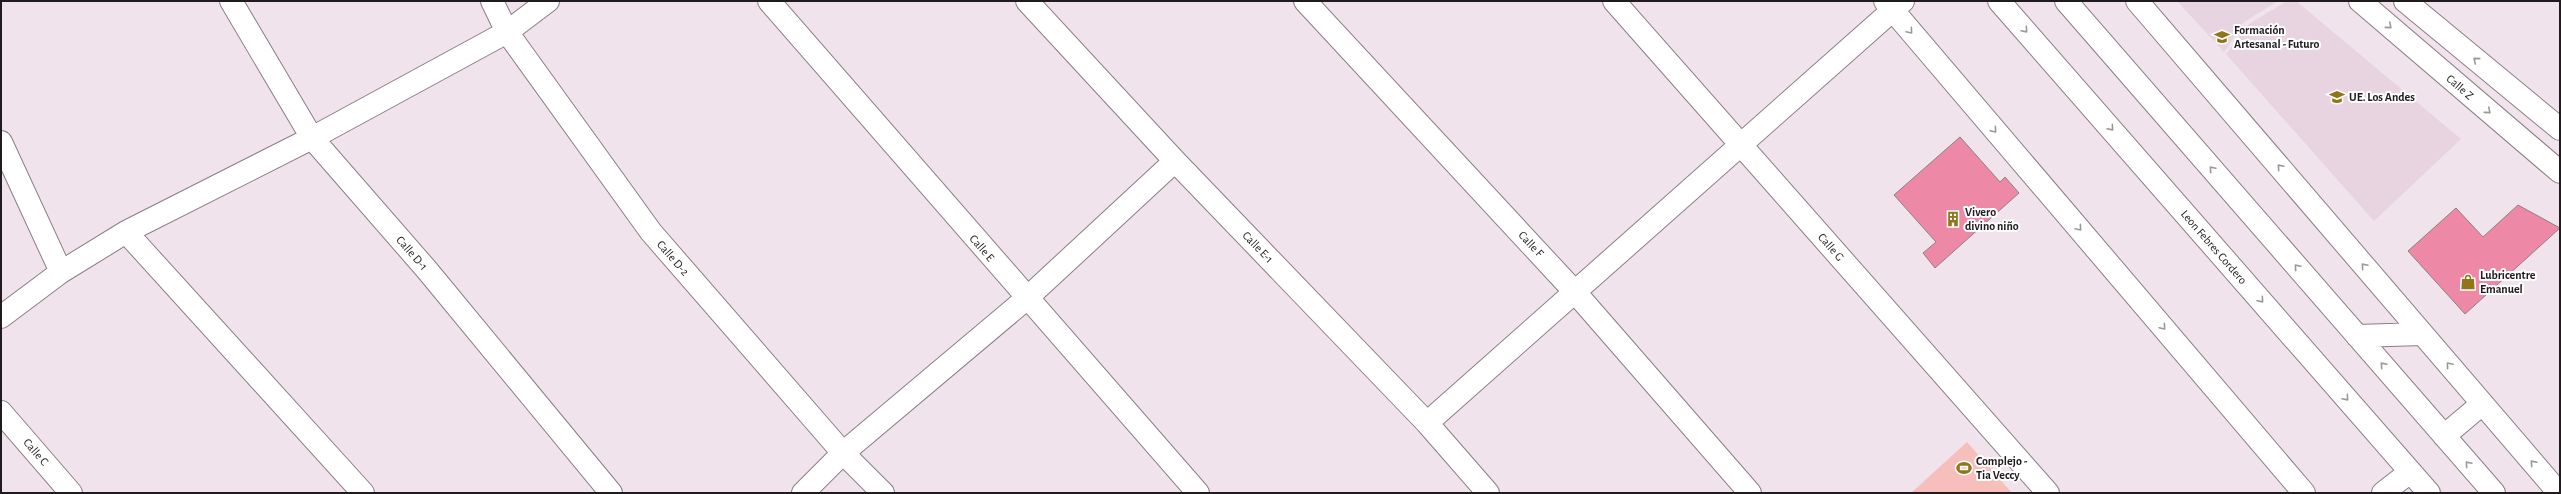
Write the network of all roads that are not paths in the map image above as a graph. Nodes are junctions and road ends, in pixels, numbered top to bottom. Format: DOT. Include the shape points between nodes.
graph roads {
  1 [pos="231,1"];
  2 [pos="492,1"];
  3 [pos="548,1"];
  4 [pos="769,1"];
  5 [pos="1027,1"];
  6 [pos="1305,1"];
  7 [pos="1614,1"];
  8 [pos="2000,1"];
  9 [pos="2066,1"];
  10 [pos="2137,1"];
  11 [pos="2360,1"];
  12 [pos="2405,1"];
  13 [pos="1893,4"];
  14 [pos="508,32"];
  15 [pos="2560,129"];
  16 [pos="312,138"];
  17 [pos="1,142"];
  18 [pos="1740,144"];
  19 [pos="1175,161"];
  20 [pos="2560,172"];
  21 [pos="126,232"];
  22 [pos="61,272"];
  23 [pos="1574,291"];
  24 [pos="1026,299"];
  25 [pos="1,316"];
  26 [pos="2422,334"];
  27 [pos="2357,336"];
  28 [pos="2482,404"];
  29 [pos="1,412"];
  30 [pos="1427,423"];
  31 [pos="2444,436"];
  32 [pos="843,453"];
  33 [pos="2410,472"];
  34 [pos="71,493"];
  35 [pos="362,493"];
  36 [pos="612,493"];
  37 [pos="803,493"];
  38 [pos="883,493"];
  39 [pos="1198,493"];
  40 [pos="1488,493"];
  41 [pos="1750,493"];
  42 [pos="2048,493"];
  43 [pos="2304,493"];
  44 [pos="2383,493"];
  45 [pos="2429,493"];
  46 [pos="2494,493"];
  47 [pos="2559,493"];
  1 -- 16 [label="street, Calle D-1"];
  2 -- 14 [label="street, Calle D-2"];
  3 -- 14 [label="street"];
  4 -- 24 [label="street, Calle E"];
  5 -- 19 [label="street, Calle E-1"];
  6 -- 23 [label="street, Calle F"];
  7 -- 18 [label="street, Calle G"];
  8 -- 33 [label="street, Leon Febres Cordero, one-way"];
  27 -- 9 [label="street, one-way"];
  26 -- 10 [label="street, one-way"];
  11 -- 20 [label="street, Calle Z, one-way"];
  15 -- 12 [label="street, one-way"];
  13 -- 18 [label="street"];
  13 -- 43 [label="street, one-way"];
  14 -- 16 [label="street"];
  14 -- 32 [label="street, Calle D-2" via="650,232"];
  16 -- 21 [label="street"];
  16 -- 36 [label="street, Calle D-1" via="427,270"];
  17 -- 22 [label="street"];
  18 -- 23 [label="street"];
  18 -- 42 [label="street, Calle G"];
  19 -- 24 [label="street"];
  19 -- 30 [label="street, Calle E-1"];
  21 -- 22 [label="street"];
  21 -- 35 [label="street"];
  22 -- 25 [label="street"];
  23 -- 30 [label="street"];
  23 -- 41 [label="street, Calle F"];
  24 -- 32 [label="street"];
  24 -- 39 [label="street, Calle E"];
  26 -- 27 [label="street"];
  28 -- 26 [label="street, one-way"];
  31 -- 27 [label="street, one-way"];
  28 -- 31 [label="street"];
  47 -- 28 [label="street, one-way"];
  29 -- 34 [label="street, Calle C"];
  30 -- 40 [label="street, Calle E-1"];
  46 -- 31 [label="street, one-way"];
  32 -- 37 [label="street"];
  32 -- 38 [label="street, Calle D-2"];
  33 -- 44 [label="street"];
  33 -- 45 [label="street, Leon Febres Cordero"];
}
